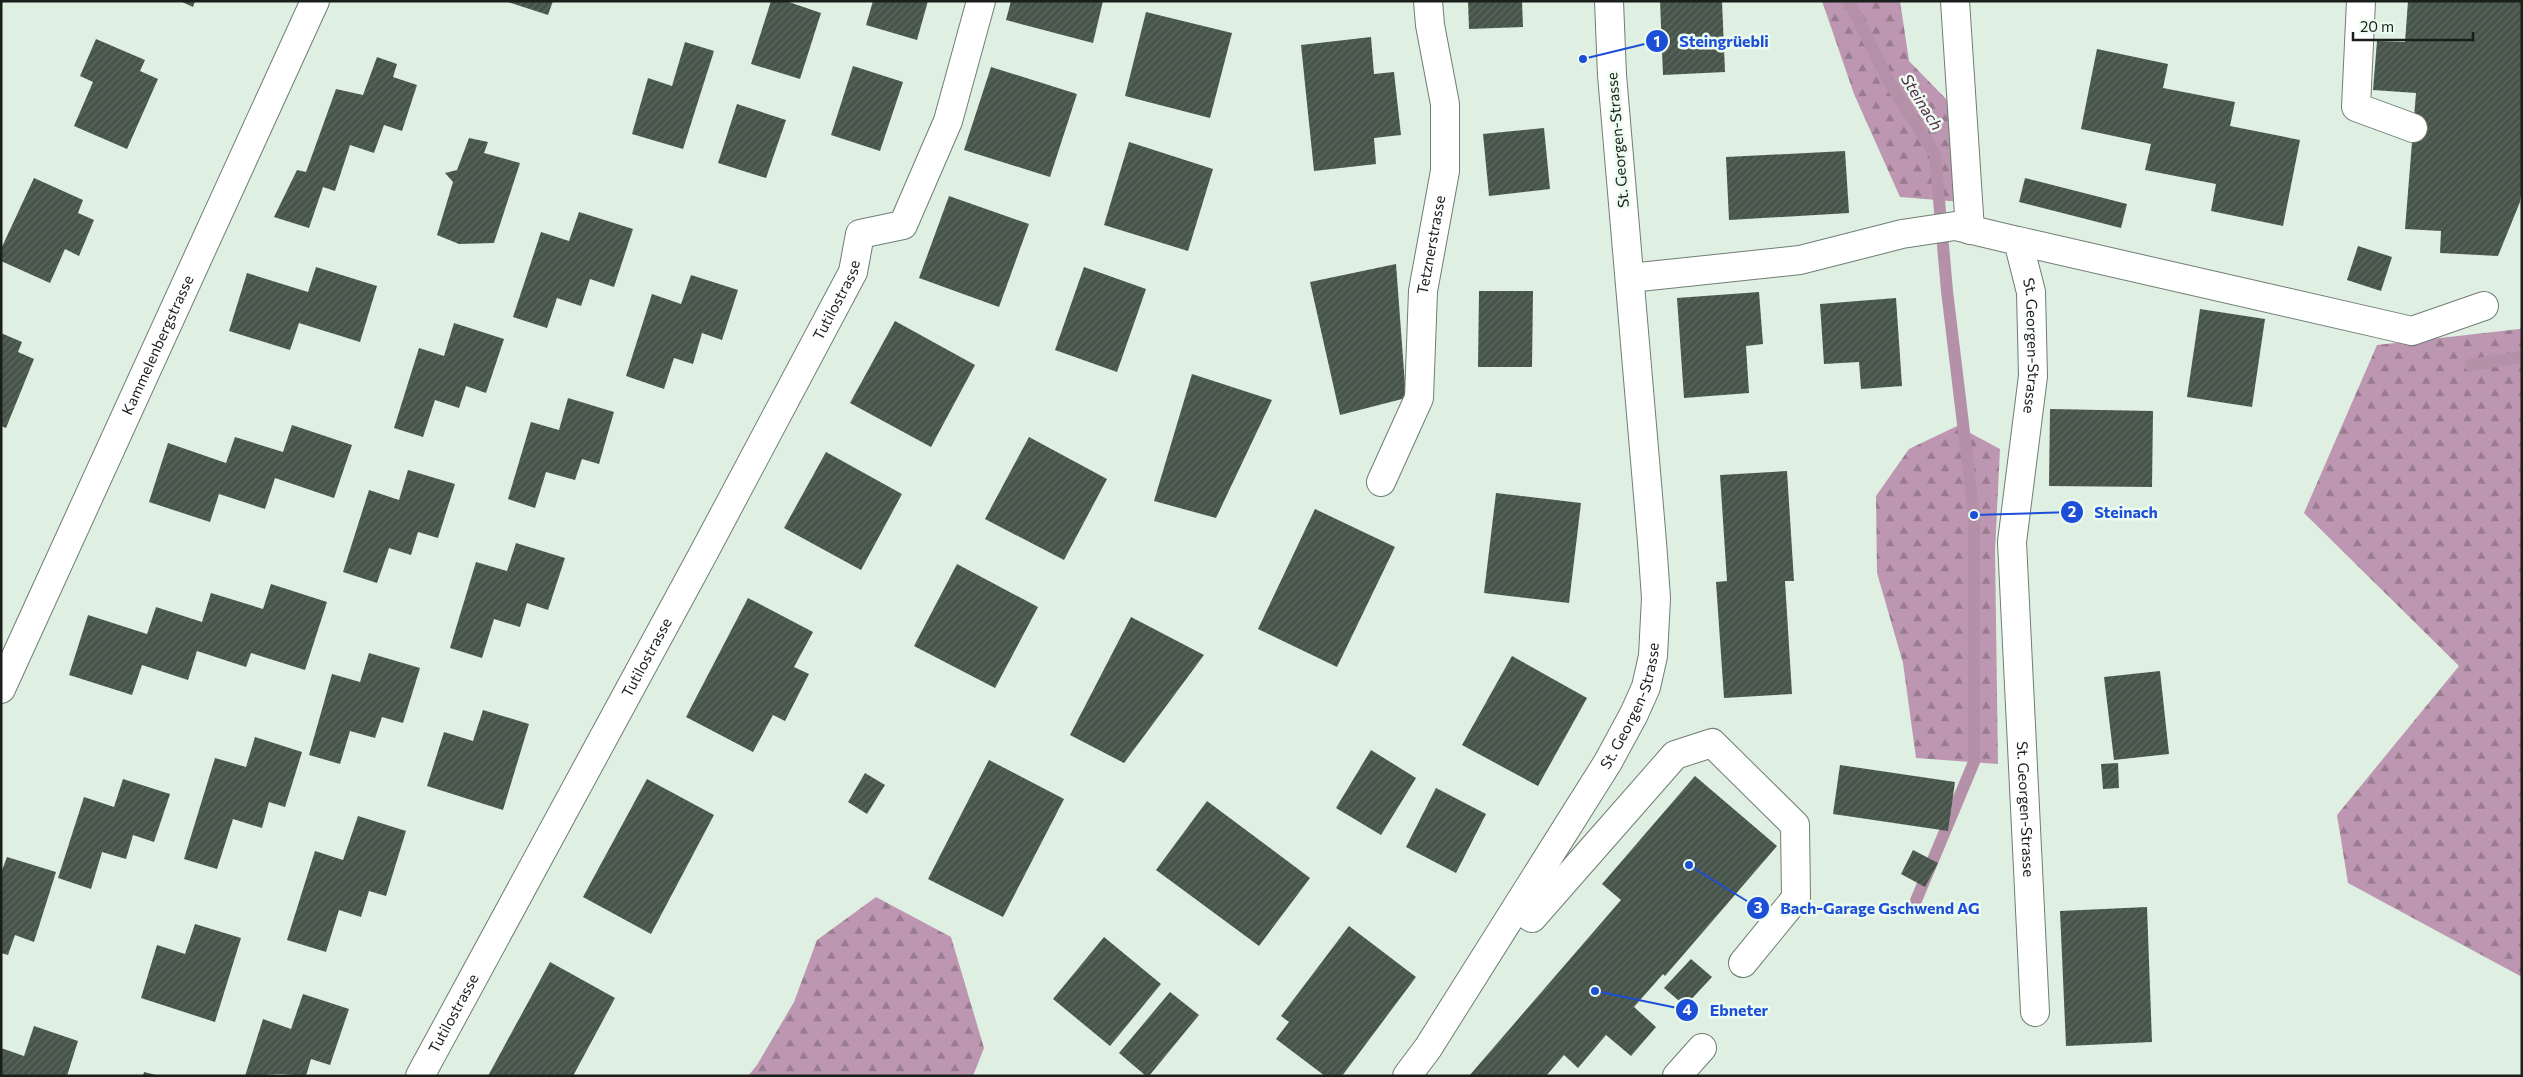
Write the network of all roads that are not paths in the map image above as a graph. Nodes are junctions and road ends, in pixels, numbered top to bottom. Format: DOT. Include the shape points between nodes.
graph roads {
  1 [pos="315,1"];
  2 [pos="981,1"];
  3 [pos="1428,1"];
  4 [pos="1609,1"];
  5 [pos="1955,1"];
  6 [pos="2361,1"];
  7 [pos="2413,128"];
  8 [pos="1962,228"];
  9 [pos="2018,241"];
  10 [pos="1630,278"];
  11 [pos="2484,306"];
  12 [pos="1381,482"];
  13 [pos="1,689"];
  14 [pos="1516,908"];
  15 [pos="1743,963"];
  16 [pos="2036,1012"];
  17 [pos="1702,1048"];
  18 [pos="420,1076"];
  19 [pos="1407,1076"];
  20 [pos="1677,1076"];
  1 -- 13 [label="street, Kammelenbergstrasse"];
  2 -- 18 [label="street, Tutilostrasse" via="948,121 903,224 860,234 853,272"];
  3 -- 12 [label="street, Tetznerstrasse" via="1445,104 1445,171 1423,291 1419,398"];
  4 -- 10 [label="street, St. Georgen-Strasse" via="1612,75"];
  5 -- 8 [label="street"];
  6 -- 7 [label="street" via="2356,108"];
  8 -- 9 [label="street"];
  8 -- 10 [label="street" via="1902,234 1800,260"];
  9 -- 11 [label="street" via="2412,331"];
  9 -- 16 [label="street, St. Georgen-Strasse" via="2031,292 2033,376 2012,542"];
  10 -- 14 [label="street, St. Georgen-Strasse" via="1655,588 1652,656 1646,687 1630,722"];
  14 -- 15 [label="street" via="1532,918 1675,755 1712,743 1795,825 1796,898"];
  14 -- 19 [label="street, St. Georgen-Strasse"];
  17 -- 20 [label="street"];
}
